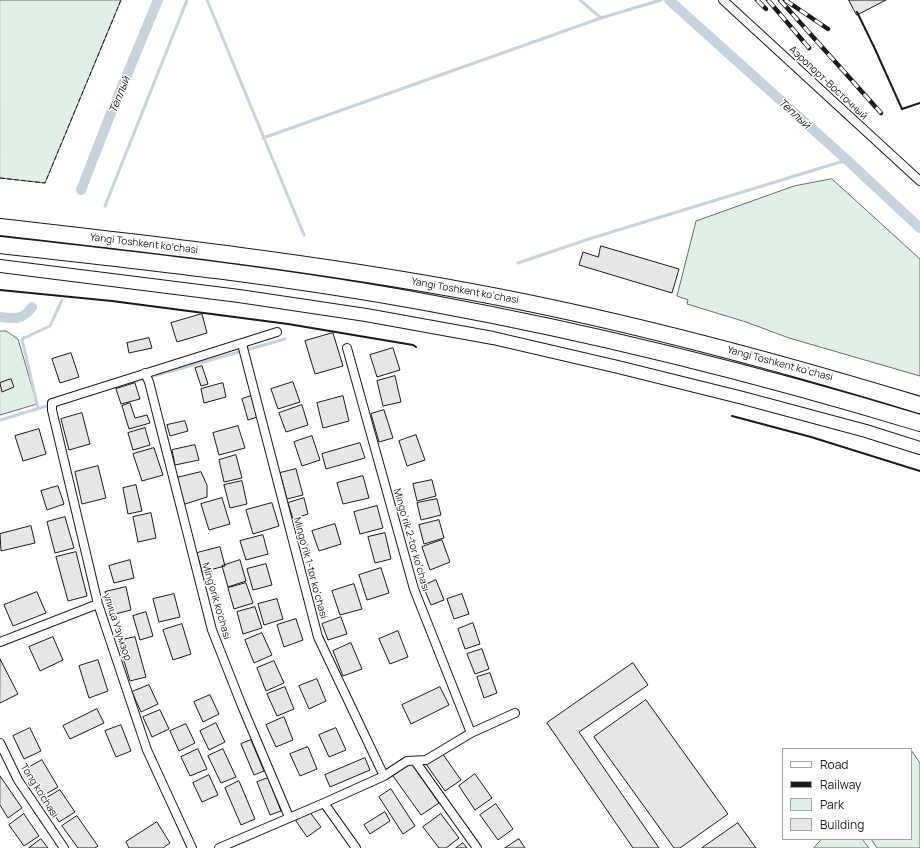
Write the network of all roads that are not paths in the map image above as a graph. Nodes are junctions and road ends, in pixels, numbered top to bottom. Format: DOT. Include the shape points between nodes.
graph roads {
  1 [pos="723,0"];
  2 [pos="920,180"];
  3 [pos="0,227"];
  4 [pos="0,245"];
  5 [pos="0,266"];
  6 [pos="276,332"];
  7 [pos="242,344"];
  8 [pos="347,348"];
  9 [pos="145,373"];
  10 [pos="920,405"];
  11 [pos="920,423"];
  12 [pos="920,448"];
  13 [pos="98,604"];
  14 [pos="0,642"];
  15 [pos="515,713"];
  16 [pos="471,733"];
  17 [pos="0,743"];
  18 [pos="415,761"];
  19 [pos="384,776"];
  20 [pos="324,803"];
  21 [pos="289,817"];
  22 [pos="64,848"];
  23 [pos="192,848"];
  24 [pos="219,848"];
  25 [pos="356,848"];
  26 [pos="477,848"];
  1 -- 2 [label="street, Аэропорт-Восточный"];
  3 -- 10 [label="highway, Yangi Toshkent ko‘chasi" via="294,263 472,292 710,345"];
  4 -- 11 [label="highway, Yangi Toshkent ko‘chasi" via="292,280 437,304 616,341"];
  5 -- 12 [label="main road" via="240,296 493,338 743,398"];
  6 -- 7 [label="street"];
  7 -- 9 [label="street"];
  7 -- 19 [label="street, Mingo‘rik 1-tor ko‘chasi" via="318,637"];
  8 -- 16 [label="street, Mingo‘rik 2-tor ko‘chasi" via="414,589"];
  9 -- 13 [label="street, улица Узумзор" via="52,406"];
  9 -- 21 [label="street, Ming'orik ko'chasi" via="212,630"];
  13 -- 14 [label="street"];
  13 -- 23 [label="street, улица Узумзор" via="147,750"];
  15 -- 16 [label="street"];
  16 -- 18 [label="street" via="426,760"];
  17 -- 22 [label="street, Tong ko'chasi" via="18,780"];
  18 -- 19 [label="street" via="407,761"];
  18 -- 26 [label="street"];
  19 -- 20 [label="street"];
  20 -- 21 [label="street"];
  20 -- 25 [label="street"];
  21 -- 24 [label="street"];
}
